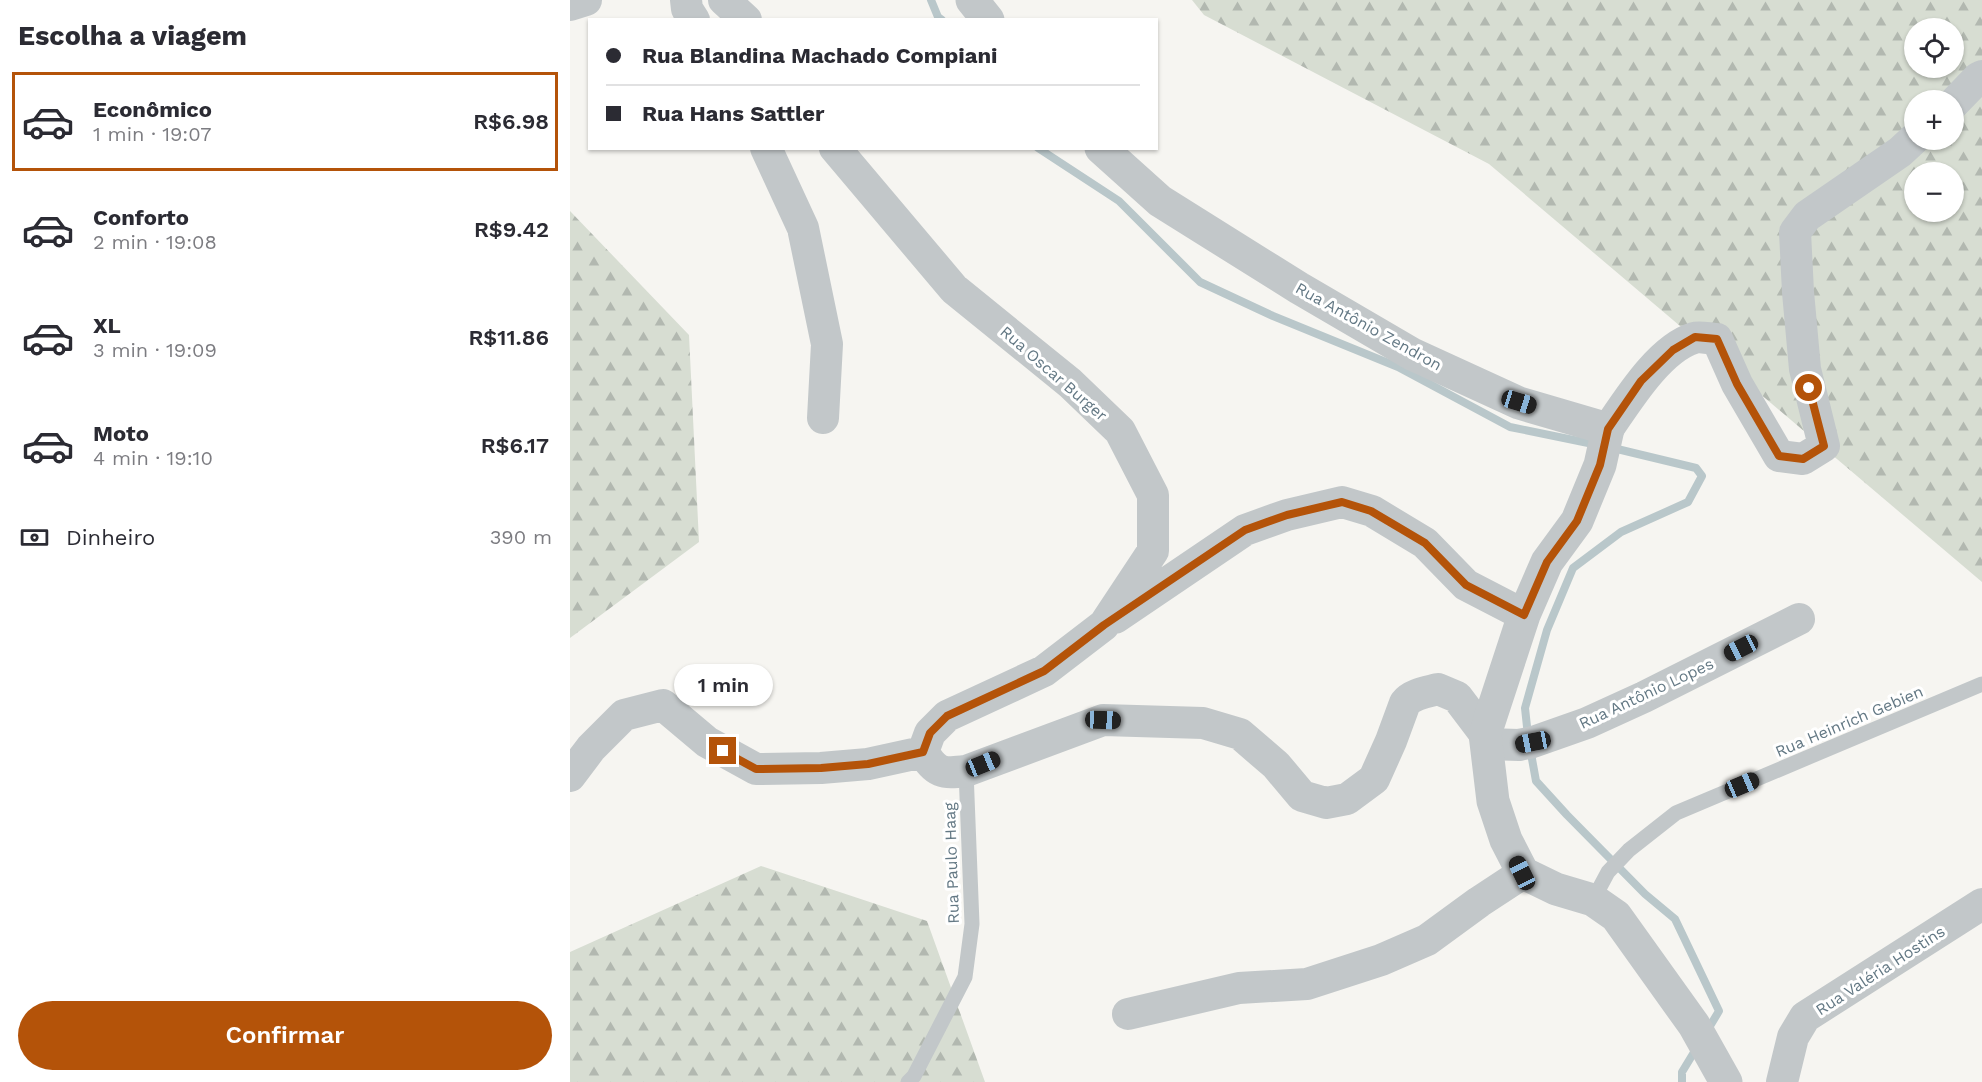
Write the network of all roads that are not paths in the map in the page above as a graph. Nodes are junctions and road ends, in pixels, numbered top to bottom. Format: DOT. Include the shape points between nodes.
graph roads {
  1 [pos="586,0"];
  2 [pos="686,0"];
  3 [pos="724,0"];
  4 [pos="972,0"];
  5 [pos="570,5"];
  6 [pos="693,18"];
  7 [pos="744,18"];
  8 [pos="986,18"];
  9 [pos="1982,76"];
  10 [pos="1964,93"];
  11 [pos="1904,149"];
  12 [pos="767,150"];
  13 [pos="837,150"];
  14 [pos="1103,150"];
  15 [pos="823,418"];
  16 [pos="1605,444"];
  17 [pos="1524,615"];
  18 [pos="1799,618"];
  19 [pos="1104,625"];
  20 [pos="1982,684"];
  21 [pos="1486,739"];
  22 [pos="923,752"];
  23 [pos="966,771"];
  24 [pos="570,776"];
  25 [pos="1522,873"];
  26 [pos="1601,886"];
  27 [pos="1982,904"];
  28 [pos="1128,1014"];
  29 [pos="908,1082"];
  30 [pos="1726,1082"];
  31 [pos="1782,1082"];
  1 -- 5 [label="street"];
  2 -- 6 [label="street"];
  3 -- 7 [label="street"];
  4 -- 8 [label="street"];
  9 -- 10 [label="street"];
  11 -- 16 [label="street" via="1807,216 1795,232 1805,369 1824,446 1803,459 1779,456 1737,384 1717,339 1695,337 1673,350 1641,381"];
  12 -- 15 [label="street" via="803,228 828,344"];
  13 -- 19 [label="street, Rua Oscar Burger" via="954,289 1070,383 1120,431 1153,495 1154,551"];
  14 -- 16 [label="street, Rua Antônio Zendron" via="1160,201 1299,288 1412,354"];
  16 -- 17 [label="street" via="1577,521 1547,562"];
  17 -- 19 [label="street" via="1466,585 1425,543 1371,511 1342,502 1245,530"];
  17 -- 21 [label="street"];
  18 -- 21 [label="street, Rua Antônio Lopes" via="1587,723 1526,743"];
  19 -- 22 [label="street, Rua Oscar Burger" via="1044,671 947,716 930,733"];
  20 -- 26 [label="lane, Rua Heinrich Gebien" via="1676,813 1629,850"];
  21 -- 23 [label="street" via="1457,697 1438,689 1418,694 1405,703 1374,779 1347,799 1326,803 1302,796 1276,765 1240,734 1203,723 1103,720"];
  21 -- 25 [label="street" via="1493,801"];
  22 -- 23 [label="street" via="932,766 948,774"];
  22 -- 24 [label="street" via="868,764 756,769 707,742 663,705 624,715"];
  23 -- 29 [label="lane, Rua Paulo Haag" via="972,924 964,977"];
  25 -- 26 [label="street" via="1556,889"];
  25 -- 28 [label="street" via="1427,940 1381,960 1307,984 1239,988"];
  26 -- 30 [label="street" via="1606,907 1701,1036"];
  27 -- 31 [label="street, Rua Valéria Hostins" via="1805,1017 1793,1037"];
}
